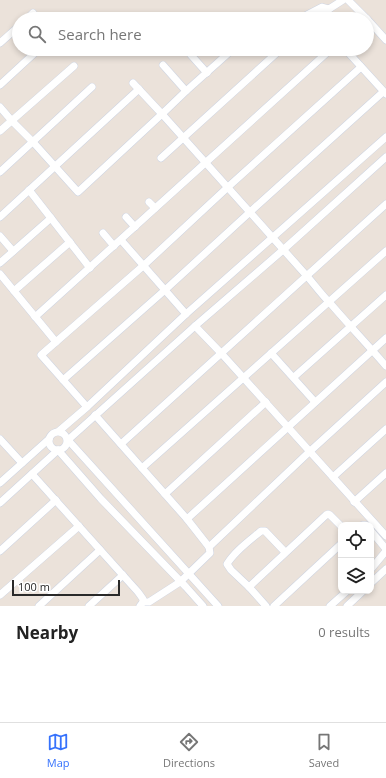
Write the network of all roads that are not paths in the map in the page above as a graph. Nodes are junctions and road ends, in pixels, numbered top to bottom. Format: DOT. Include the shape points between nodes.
graph roads {
  1 [pos="343,0"];
  2 [pos="348,0"];
  3 [pos="329,9"];
  4 [pos="312,12"];
  5 [pos="325,12"];
  6 [pos="360,12"];
  7 [pos="374,24"];
  8 [pos="383,31"];
  9 [pos="12,32"];
  10 [pos="386,40"];
  11 [pos="0,43"];
  12 [pos="31,56"];
  13 [pos="192,56"];
  14 [pos="225,56"];
  15 [pos="273,56"];
  16 [pos="323,56"];
  17 [pos="351,56"];
  18 [pos="162,65"];
  19 [pos="74,66"];
  20 [pos="361,67"];
  21 [pos="207,73"];
  22 [pos="133,83"];
  23 [pos="0,85"];
  24 [pos="92,87"];
  25 [pos="139,89"];
  26 [pos="186,91"];
  27 [pos="385,93"];
  28 [pos="0,107"];
  29 [pos="162,114"];
  30 [pos="12,121"];
  31 [pos="0,131"];
  32 [pos="386,137"];
  33 [pos="183,138"];
  34 [pos="33,142"];
  35 [pos="161,158"];
  36 [pos="383,160"];
  37 [pos="205,163"];
  38 [pos="54,167"];
  39 [pos="386,169"];
  40 [pos="0,172"];
  41 [pos="228,187"];
  42 [pos="29,190"];
  43 [pos="149,202"];
  44 [pos="386,204"];
  45 [pos="155,208"];
  46 [pos="250,212"];
  47 [pos="0,217"];
  48 [pos="126,217"];
  49 [pos="51,218"];
  50 [pos="135,227"];
  51 [pos="103,233"];
  52 [pos="0,236"];
  53 [pos="272,239"];
  54 [pos="121,240"];
  55 [pos="70,242"];
  56 [pos="114,246"];
  57 [pos="283,250"];
  58 [pos="13,251"];
  59 [pos="386,251"];
  60 [pos="0,263"];
  61 [pos="143,266"];
  62 [pos="90,268"];
  63 [pos="0,274"];
  64 [pos="307,276"];
  65 [pos="165,290"];
  66 [pos="14,291"];
  67 [pos="386,295"];
  68 [pos="329,302"];
  69 [pos="186,314"];
  70 [pos="35,317"];
  71 [pos="195,326"];
  72 [pos="351,326"];
  73 [pos="386,338"];
  74 [pos="56,342"];
  75 [pos="372,350"];
  76 [pos="221,353"];
  77 [pos="271,353"];
  78 [pos="386,366"];
  79 [pos="294,377"];
  80 [pos="243,378"];
  81 [pos="63,380"];
  82 [pos="386,382"];
  83 [pos="96,398"];
  84 [pos="266,402"];
  85 [pos="315,402"];
  86 [pos="87,407"];
  87 [pos="105,407"];
  88 [pos="95,415"];
  89 [pos="288,427"];
  90 [pos="386,429"];
  91 [pos="59,431"];
  92 [pos="0,439"];
  93 [pos="49,439"];
  94 [pos="68,440"];
  95 [pos="121,444"];
  96 [pos="58,450"];
  97 [pos="310,452"];
  98 [pos="22,464"];
  99 [pos="142,468"];
  100 [pos="386,473"];
  101 [pos="32,474"];
  102 [pos="332,477"];
  103 [pos="0,483"];
  104 [pos="112,490"];
  105 [pos="165,494"];
  106 [pos="101,499"];
  107 [pos="56,500"];
  108 [pos="354,502"];
  109 [pos="0,503"];
  110 [pos="187,519"];
  111 [pos="338,523"];
  112 [pos="79,526"];
  113 [pos="374,535"];
  114 [pos="386,536"];
  115 [pos="209,547"];
  116 [pos="338,547"];
  117 [pos="100,550"];
  118 [pos="386,550"];
  119 [pos="0,552"];
  120 [pos="285,552"];
  121 [pos="374,565"];
  122 [pos="374,569"];
  123 [pos="188,573"];
  124 [pos="384,574"];
  125 [pos="123,575"];
  126 [pos="374,581"];
  127 [pos="183,584"];
  128 [pos="249,587"];
  129 [pos="344,594"];
  130 [pos="360,594"];
  131 [pos="0,595"];
  132 [pos="141,604"];
  133 [pos="39,606"];
  134 [pos="89,606"];
  135 [pos="203,606"];
  136 [pos="218,606"];
  137 [pos="266,606"];
  138 [pos="274,606"];
  139 [pos="330,606"];
  140 [pos="347,606"];
  1 -- 3 [label="street"];
  2 -- 6 [label="street"];
  3 -- 4 [label="street" via="322,7"];
  3 -- 5 [label="street"];
  7 -- 8 [label="street"];
  8 -- 10 [label="street"];
  9 -- 11 [label="street"];
  12 -- 23 [label="street"];
  13 -- 21 [label="street"];
  14 -- 21 [label="street"];
  15 -- 33 [label="street"];
  16 -- 37 [label="street"];
  17 -- 20 [label="street"];
  18 -- 26 [label="street"];
  19 -- 30 [label="street"];
  20 -- 27 [label="street"];
  20 -- 41 [label="street"];
  21 -- 26 [label="street"];
  22 -- 25 [label="street"];
  24 -- 34 [label="street"];
  25 -- 29 [label="street"];
  25 -- 38 [label="street"];
  26 -- 29 [label="street"];
  27 -- 46 [label="street"];
  28 -- 30 [label="street"];
  29 -- 33 [label="street"];
  29 -- 38 [label="street" via="78,192"];
  30 -- 31 [label="street"];
  30 -- 34 [label="street"];
  32 -- 53 [label="street"];
  33 -- 35 [label="street"];
  33 -- 37 [label="street"];
  34 -- 38 [label="street"];
  34 -- 40 [label="street"];
  36 -- 39 [label="street"];
  36 -- 57 [label="street"];
  37 -- 41 [label="street"];
  37 -- 45 [label="street"];
  38 -- 42 [label="street"];
  41 -- 46 [label="street"];
  41 -- 61 [label="street"];
  42 -- 47 [label="street"];
  42 -- 49 [label="street"];
  43 -- 45 [label="street"];
  44 -- 64 [label="street"];
  45 -- 50 [label="street"];
  46 -- 53 [label="street"];
  46 -- 65 [label="street"];
  48 -- 50 [label="street"];
  49 -- 55 [label="street"];
  49 -- 58 [label="street"];
  50 -- 54 [label="street"];
  51 -- 56 [label="street"];
  52 -- 58 [label="street"];
  53 -- 57 [label="street"];
  53 -- 69 [label="street"];
  54 -- 56 [label="street"];
  54 -- 61 [label="street"];
  55 -- 62 [label="street"];
  55 -- 66 [label="street"];
  56 -- 62 [label="street"];
  57 -- 64 [label="street"];
  57 -- 71 [label="street"];
  58 -- 60 [label="street"];
  59 -- 68 [label="street"];
  61 -- 65 [label="street"];
  61 -- 74 [label="street"];
  62 -- 70 [label="street"];
  63 -- 66 [label="street"];
  64 -- 68 [label="street"];
  64 -- 76 [label="street"];
  65 -- 69 [label="street"];
  65 -- 81 [label="street"];
  66 -- 70 [label="street"];
  67 -- 72 [label="street"];
  68 -- 72 [label="street"];
  68 -- 77 [label="street"];
  69 -- 83 [label="street"];
  70 -- 74 [label="street"];
  71 -- 76 [label="street"];
  71 -- 87 [label="street"];
  72 -- 75 [label="street"];
  72 -- 79 [label="street"];
  73 -- 75 [label="street"];
  74 -- 81 [label="street" via="41,355"];
  75 -- 78 [label="street"];
  75 -- 85 [label="street"];
  76 -- 80 [label="street"];
  76 -- 95 [label="street"];
  77 -- 79 [label="street"];
  77 -- 80 [label="street"];
  79 -- 85 [label="street"];
  80 -- 84 [label="street"];
  80 -- 99 [label="street"];
  81 -- 86 [label="street"];
  82 -- 97 [label="street"];
  83 -- 86 [label="street"];
  83 -- 87 [label="street"];
  84 -- 89 [label="street"];
  84 -- 105 [label="street"];
  85 -- 89 [label="street"];
  86 -- 91 [label="street"];
  87 -- 88 [label="street"];
  88 -- 94 [label="street"];
  88 -- 95 [label="street"];
  89 -- 97 [label="street"];
  89 -- 110 [label="street"];
  90 -- 102 [label="street"];
  91 -- 93 [label="street" via="52,434"];
  91 -- 94 [label="street" via="65,434"];
  92 -- 98 [label="street"];
  93 -- 96 [label="street" via="53,448"];
  93 -- 98 [label="street"];
  94 -- 96 [label="street" via="65,447"];
  94 -- 104 [label="street"];
  95 -- 99 [label="street"];
  96 -- 101 [label="street"];
  96 -- 106 [label="street"];
  97 -- 102 [label="street"];
  97 -- 115 [label="street"];
  98 -- 103 [label="street"];
  99 -- 105 [label="street"];
  100 -- 108 [label="street"];
  101 -- 107 [label="street"];
  101 -- 109 [label="street"];
  102 -- 108 [label="street"];
  104 -- 106 [label="street"];
  104 -- 123 [label="street"];
  105 -- 110 [label="street"];
  106 -- 127 [label="street"];
  107 -- 112 [label="street"];
  107 -- 119 [label="street"];
  108 -- 114 [label="street"];
  110 -- 115 [label="street"];
  111 -- 120 [label="street" via="330,515 326,515"];
  112 -- 117 [label="street"];
  112 -- 131 [label="street"];
  113 -- 118 [label="street"];
  115 -- 123 [label="street" via="210,553"];
  116 -- 138 [label="street"];
  117 -- 125 [label="street"];
  117 -- 133 [label="street"];
  118 -- 121 [label="street"];
  120 -- 128 [label="street"];
  120 -- 128 [label="street" via="263,531 240,549 227,564"];
  122 -- 124 [label="street"];
  123 -- 127 [label="street"];
  123 -- 136 [label="street"];
  124 -- 126 [label="street"];
  125 -- 132 [label="street" via="143,599"];
  125 -- 134 [label="street"];
  127 -- 132 [label="street"];
  127 -- 135 [label="street"];
  128 -- 137 [label="street"];
  129 -- 139 [label="street"];
  130 -- 140 [label="street"];
}
